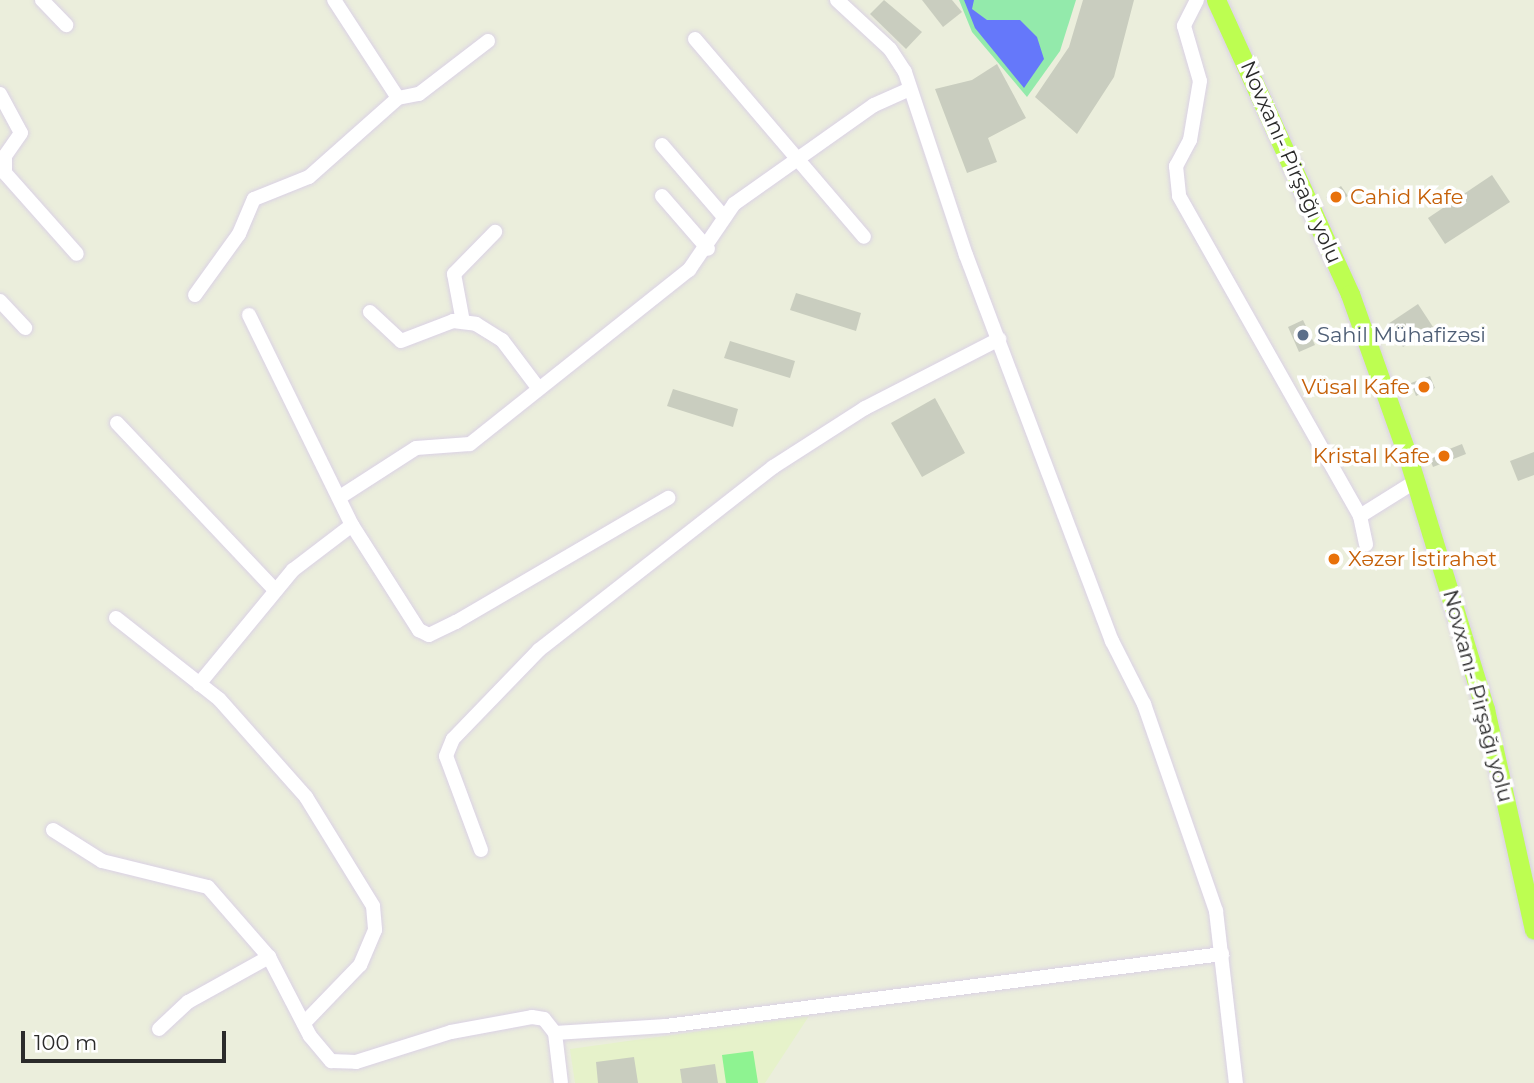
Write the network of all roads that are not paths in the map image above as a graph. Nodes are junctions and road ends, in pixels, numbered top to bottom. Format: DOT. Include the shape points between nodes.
graph roads {
  1 [pos="42,0"];
  2 [pos="334,0"];
  3 [pos="837,0"];
  4 [pos="1197,0"];
  5 [pos="1216,0"];
  6 [pos="66,25"];
  7 [pos="695,39"];
  8 [pos="488,41"];
  9 [pos="910,89"];
  10 [pos="0,94"];
  11 [pos="398,98"];
  12 [pos="662,145"];
  13 [pos="796,161"];
  14 [pos="662,196"];
  15 [pos="723,216"];
  16 [pos="495,232"];
  17 [pos="864,237"];
  18 [pos="708,249"];
  19 [pos="77,254"];
  20 [pos="195,295"];
  21 [pos="0,301"];
  22 [pos="370,312"];
  23 [pos="249,315"];
  24 [pos="463,322"];
  25 [pos="25,328"];
  26 [pos="999,339"];
  27 [pos="536,385"];
  28 [pos="117,423"];
  29 [pos="1416,481"];
  30 [pos="340,497"];
  31 [pos="668,498"];
  32 [pos="1360,516"];
  33 [pos="352,525"];
  34 [pos="1366,544"];
  35 [pos="274,589"];
  36 [pos="116,618"];
  37 [pos="199,684"];
  38 [pos="53,830"];
  39 [pos="481,850"];
  40 [pos="1534,930"];
  41 [pos="1222,954"];
  42 [pos="269,957"];
  43 [pos="304,1023"];
  44 [pos="159,1029"];
  45 [pos="555,1033"];
  46 [pos="561,1083"];
  47 [pos="1236,1083"];
  1 -- 6 [label="street"];
  2 -- 11 [label="street"];
  3 -- 9 [label="street" via="890,49"];
  4 -- 32 [label="street" via="1184,26 1199,92 1190,141 1176,166 1179,196"];
  5 -- 29 [label="main road, Novxanı- Pirşağı yolu" via="1350,294"];
  7 -- 13 [label="street"];
  8 -- 11 [label="street" via="419,94"];
  9 -- 13 [label="street" via="874,105"];
  9 -- 26 [label="street"];
  10 -- 19 [label="street" via="21,133 5,156 5,173"];
  11 -- 20 [label="street" via="309,177 254,199 239,234"];
  12 -- 15 [label="street"];
  13 -- 15 [label="street"];
  13 -- 17 [label="street"];
  14 -- 18 [label="street"];
  15 -- 18 [label="street"];
  16 -- 24 [label="street" via="454,274"];
  18 -- 27 [label="street" via="658,296"];
  21 -- 25 [label="street"];
  22 -- 24 [label="street" via="401,341"];
  23 -- 30 [label="street"];
  24 -- 27 [label="street" via="494,332"];
  26 -- 39 [label="street" via="865,408 773,467 539,650 453,739 446,756"];
  26 -- 41 [label="street" via="1112,641 1144,704 1216,911"];
  27 -- 30 [label="street" via="470,444 416,448"];
  28 -- 35 [label="street"];
  29 -- 32 [label="street"];
  29 -- 40 [label="main road, Novxanı- Pirşağı yolu" via="1485,709"];
  30 -- 33 [label="street"];
  31 -- 33 [label="street" via="429,635 409,617"];
  32 -- 34 [label="street"];
  33 -- 35 [label="street"];
  35 -- 37 [label="street"];
  36 -- 37 [label="street"];
  37 -- 43 [label="street" via="306,797 373,906 375,930 360,965"];
  38 -- 42 [label="street" via="102,861 147,877 196,879"];
  41 -- 45 [label="street" via="666,1026"];
  41 -- 47 [label="street"];
  42 -- 43 [label="street"];
  42 -- 44 [label="street" via="188,1002"];
  43 -- 45 [label="street" via="320,1051 339,1063 532,1017 544,1020"];
  45 -- 46 [label="street"];
}
